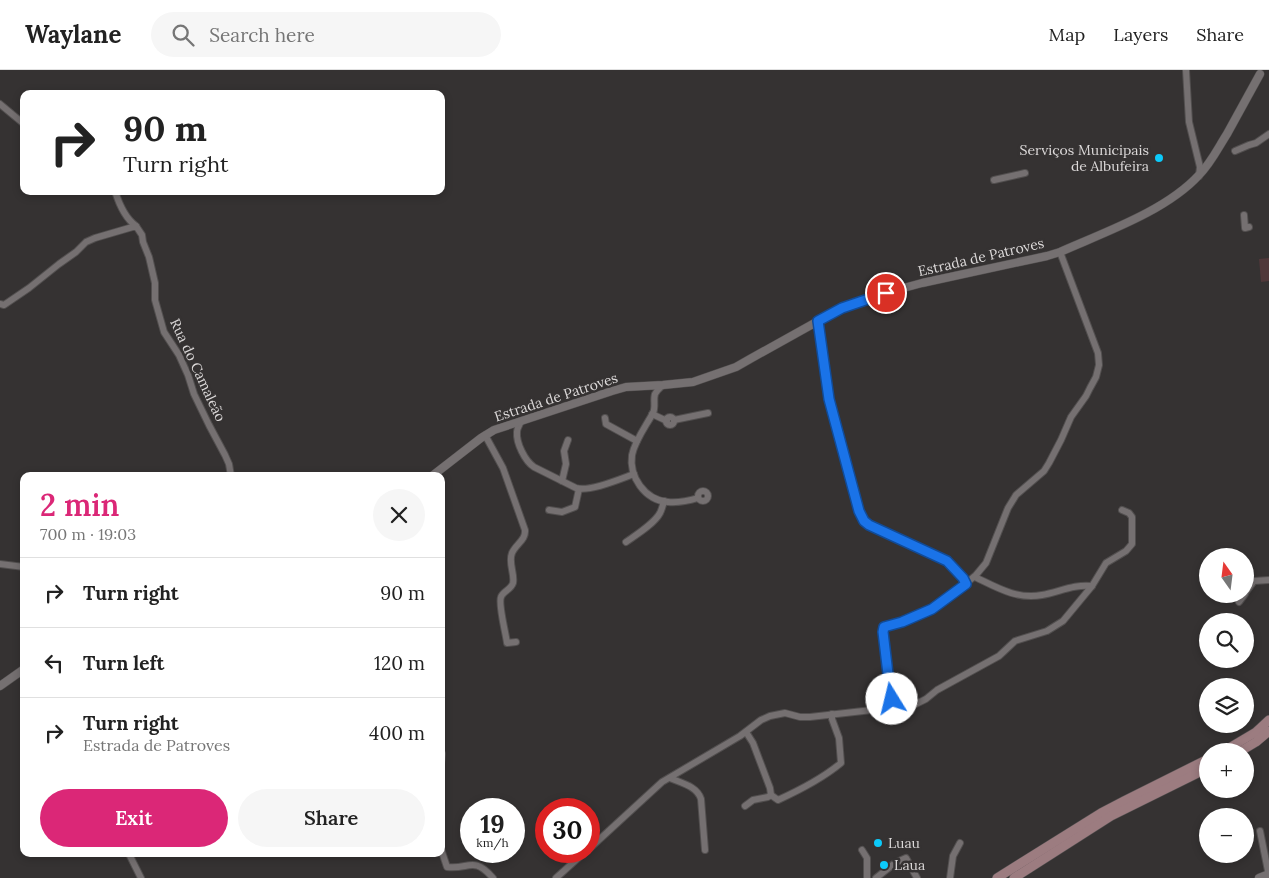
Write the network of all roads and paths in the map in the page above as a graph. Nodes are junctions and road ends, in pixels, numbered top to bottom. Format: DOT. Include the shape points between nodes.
graph roads {
  1 [pos="1186,70"];
  2 [pos="1262,71"];
  3 [pos="0,104"];
  4 [pos="20,121"];
  5 [pos="1269,134"];
  6 [pos="1235,151"];
  7 [pos="1198,161"];
  8 [pos="1210,163"];
  9 [pos="1025,172"];
  10 [pos="1199,176"];
  11 [pos="994,180"];
  12 [pos="117,195"];
  13 [pos="1244,215"];
  14 [pos="136,226"];
  15 [pos="1249,227"];
  16 [pos="1060,252"];
  17 [pos="0,304"];
  18 [pos="818,321"];
  19 [pos="663,385"];
  20 [pos="645,386"];
  21 [pos="655,396"];
  22 [pos="708,413"];
  23 [pos="652,414"];
  24 [pos="521,421"];
  25 [pos="504,427"];
  26 [pos="599,428"];
  27 [pos="486,435"];
  28 [pos="517,437"];
  29 [pos="568,440"];
  30 [pos="637,441"];
  31 [pos="230,472"];
  32 [pos="437,472"];
  33 [pos="634,474"];
  34 [pos="562,481"];
  35 [pos="579,489"];
  36 [pos="698,498"];
  37 [pos="664,501"];
  38 [pos="549,510"];
  39 [pos="1122,510"];
  40 [pos="626,542"];
  41 [pos="0,564"];
  42 [pos="20,566"];
  43 [pos="975,577"];
  44 [pos="1269,580"];
  45 [pos="1254,581"];
  46 [pos="966,584"];
  47 [pos="1092,586"];
  48 [pos="516,642"];
  49 [pos="20,672"];
  50 [pos="0,686"];
  51 [pos="892,694"];
  52 [pos="882,709"];
  53 [pos="894,709"];
  54 [pos="832,714"];
  55 [pos="1269,720"];
  56 [pos="1269,731"];
  57 [pos="746,732"];
  58 [pos="1237,743"];
  59 [pos="1254,743"];
  60 [pos="1199,764"];
  61 [pos="1199,772"];
  62 [pos="670,778"];
  63 [pos="771,795"];
  64 [pos="745,806"];
  65 [pos="1260,831"];
  66 [pos="600,839"];
  67 [pos="960,843"];
  68 [pos="705,850"];
  69 [pos="862,850"];
  70 [pos="130,857"];
  71 [pos="444,857"];
  72 [pos="573,863"];
  73 [pos="1269,875"];
  74 [pos="141,878"];
  75 [pos="493,878"];
  76 [pos="556,878"];
  77 [pos="867,878"];
  78 [pos="876,878"];
  79 [pos="917,878"];
  80 [pos="950,878"];
  81 [pos="997,878"];
  82 [pos="1014,878"];
  83 [pos="1259,878"];
  1 -- 7 [label="street" via="1189,122"];
  2 -- 8 [label="street, Estrada de Patroves"];
  3 -- 4 [label="street"];
  5 -- 6 [label="street"];
  7 -- 8 [label="street"];
  7 -- 10 [label="street"];
  8 -- 10 [label="street, Estrada de Patroves"];
  9 -- 11 [label="street"];
  10 -- 16 [label="street, Estrada de Patroves" via="1148,212"];
  12 -- 14 [label="street, Rua do Camaleão" via="127,218"];
  13 -- 15 [label="street" via="1245,228"];
  14 -- 17 [label="street" via="86,242 30,288 4,305"];
  14 -- 31 [label="street, Rua do Camaleão" via="149,257 155,300 164,332 179,355"];
  16 -- 18 [label="street, Estrada de Patroves" via="882,294 842,308"];
  16 -- 43 [label="street" via="1098,353 1096,377 1071,416 1044,471 1016,495 1008,508 986,563"];
  18 -- 19 [label="street, Estrada de Patroves" via="736,367 693,382"];
  18 -- 46 [label="street" via="829,399 861,517 869,525 947,561"];
  19 -- 20 [label="street, Estrada de Patroves"];
  19 -- 21 [label="street"];
  20 -- 21 [label="street"];
  20 -- 24 [label="street, Estrada de Patroves" via="626,387"];
  21 -- 23 [label="street"];
  22 -- 23 [label="street" via="674,420 670,425"];
  23 -- 30 [label="street"];
  24 -- 25 [label="street, Estrada de Patroves"];
  24 -- 28 [label="street"];
  25 -- 27 [label="street, Estrada de Patroves"];
  25 -- 28 [label="street"];
  26 -- 30 [label="street" via="605,421"];
  27 -- 32 [label="street, Estrada de Patroves"];
  27 -- 48 [label="street" via="503,468 525,530 512,554 513,585 500,599 507,643"];
  28 -- 34 [label="street" via="529,464"];
  29 -- 34 [label="street"];
  30 -- 33 [label="street" via="632,453"];
  33 -- 35 [label="street"];
  33 -- 37 [label="street" via="647,493"];
  34 -- 35 [label="street"];
  35 -- 38 [label="street" via="575,507 562,512"];
  36 -- 37 [label="street" via="682,502"];
  37 -- 40 [label="street" via="657,516"];
  39 -- 47 [label="street" via="1132,517 1132,544 1106,563"];
  41 -- 42 [label="street"];
  43 -- 46 [label="street"];
  43 -- 47 [label="street" via="1014,595 1030,597 1076,586"];
  44 -- 45 [label="street"];
  46 -- 51 [label="street" via="932,609 884,627"];
  47 -- 53 [label="street" via="1054,628 1015,641 999,656 926,699"];
  49 -- 50 [label="street"];
  51 -- 52 [label="street" via="890,704"];
  51 -- 53 [label="street"];
  52 -- 53 [label="street"];
  52 -- 54 [label="street"];
  54 -- 57 [label="street" via="810,717 778,714 761,720"];
  54 -- 63 [label="street" via="839,738 841,763 792,794 778,800"];
  55 -- 58 [label="main road"];
  56 -- 59 [label="main road"];
  57 -- 62 [label="street"];
  57 -- 63 [label="street"];
  60 -- 81 [label="main road" via="1102,813"];
  61 -- 82 [label="main road" via="1111,816"];
  62 -- 66 [label="street"];
  62 -- 68 [label="street" via="693,787 699,793"];
  63 -- 64 [label="street"];
  65 -- 73 [label="street"];
  67 -- 80 [label="street" via="953,856"];
  69 -- 77 [label="street" via="867,858"];
  70 -- 74 [label="street"];
  71 -- 75 [label="street" via="447,867 476,865"];
  72 -- 76 [label="street"];
  73 -- 83 [label="street"];
  78 -- 79 [label="street" via="895,862 906,858"];
}
